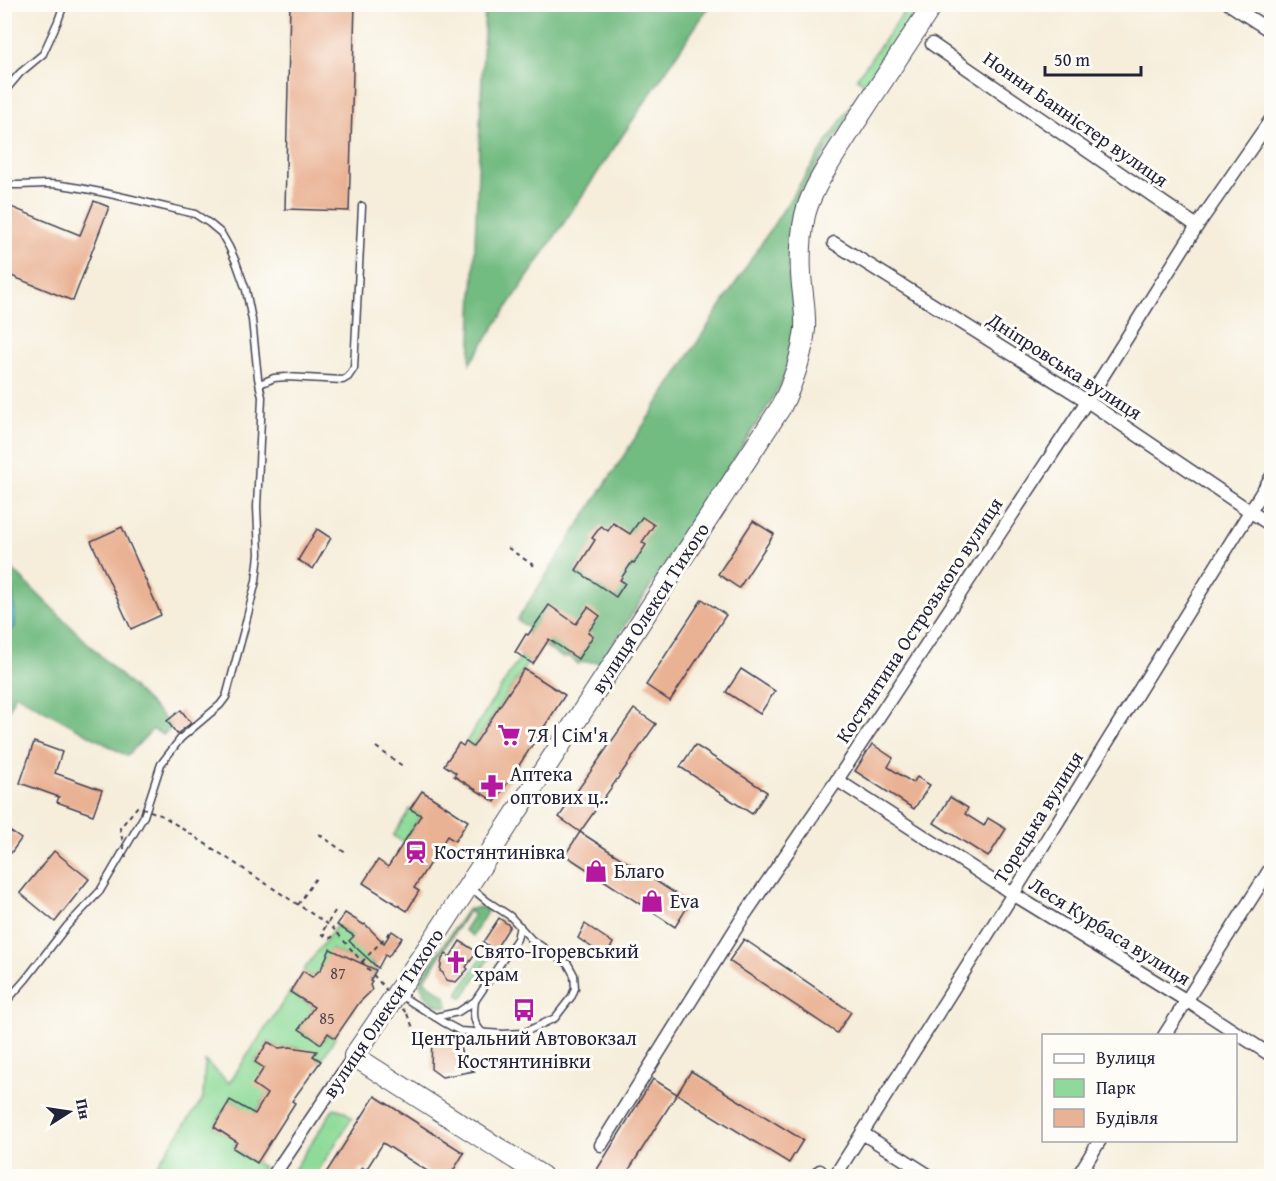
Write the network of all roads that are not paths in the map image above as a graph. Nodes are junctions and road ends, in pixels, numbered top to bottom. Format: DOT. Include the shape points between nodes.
graph roads {
  1 [pos="64,4"];
  2 [pos="933,4"];
  3 [pos="1229,4"];
  4 [pos="1272,32"];
  5 [pos="932,44"];
  6 [pos="4,92"];
  7 [pos="1272,118"];
  8 [pos="4,184"];
  9 [pos="362,206"];
  10 [pos="1197,226"];
  11 [pos="834,243"];
  12 [pos="260,384"];
  13 [pos="1087,401"];
  14 [pos="1272,476"];
  15 [pos="1249,511"];
  16 [pos="1272,526"];
  17 [pos="837,780"];
  18 [pos="1272,866"];
  19 [pos="468,886"];
  20 [pos="1013,894"];
  21 [pos="519,926"];
  22 [pos="397,993"];
  23 [pos="1186,1000"];
  24 [pos="475,1001"];
  25 [pos="4,1004"];
  26 [pos="435,1017"];
  27 [pos="484,1034"];
  28 [pos="1165,1034"];
  29 [pos="354,1056"];
  30 [pos="1272,1056"];
  31 [pos="862,1133"];
  32 [pos="1099,1142"];
  33 [pos="601,1145"];
  34 [pos="273,1176"];
  35 [pos="542,1176"];
  36 [pos="835,1176"];
  37 [pos="930,1176"];
  38 [pos="1078,1176"];
  1 -- 6 [label="lane" via="43,54"];
  2 -- 19 [label="main road, вулиця Олекси Тихого" via="831,160 810,199 801,241 805,328 797,368 781,407"];
  3 -- 4 [label="street"];
  5 -- 10 [label="street, Нонни Банністер вулиця"];
  7 -- 10 [label="street, Костянтина Острозького вулиця"];
  8 -- 12 [label="lane" via="75,187 195,214 209,223 229,247 246,290"];
  9 -- 12 [label="lane" via="354,368 343,380 286,377"];
  10 -- 13 [label="street, Костянтина Острозького вулиця"];
  11 -- 13 [label="street, Дніпровська вулиця"];
  12 -- 25 [label="lane" via="259,554 256,581 226,697 181,738 161,764 144,816 100,891"];
  13 -- 15 [label="street, Дніпровська вулиця"];
  13 -- 17 [label="street, Костянтина Острозького вулиця"];
  14 -- 15 [label="street, Торецька вулиця"];
  15 -- 16 [label="street, Дніпровська вулиця"];
  15 -- 20 [label="street, Торецька вулиця"];
  17 -- 20 [label="street, Леся Курбаса вулиця"];
  17 -- 33 [label="street, Костянтина Острозького вулиця" via="743,917"];
  18 -- 23 [label="street"];
  19 -- 21 [label="lane"];
  19 -- 22 [label="main road, вулиця Олекси Тихого"];
  20 -- 23 [label="street, Леся Курбаса вулиця"];
  20 -- 31 [label="street, Торецька вулиця"];
  21 -- 24 [label="lane" via="517,939"];
  21 -- 27 [label="lane" via="532,940 568,964 575,988 555,1018 540,1026 523,1033"];
  22 -- 26 [label="lane"];
  22 -- 29 [label="main road, вулиця Олекси Тихого"];
  23 -- 28 [label="street"];
  23 -- 30 [label="street, Леся Курбаса вулиця"];
  24 -- 26 [label="lane" via="458,1012"];
  24 -- 27 [label="lane" via="473,1015"];
  26 -- 27 [label="lane" via="460,1031"];
  29 -- 34 [label="street, вулиця Олекси Тихого"];
  29 -- 35 [label="main road"];
  31 -- 36 [label="street, Торецька вулиця"];
  31 -- 37 [label="street"];
  32 -- 38 [label="street"];
}
